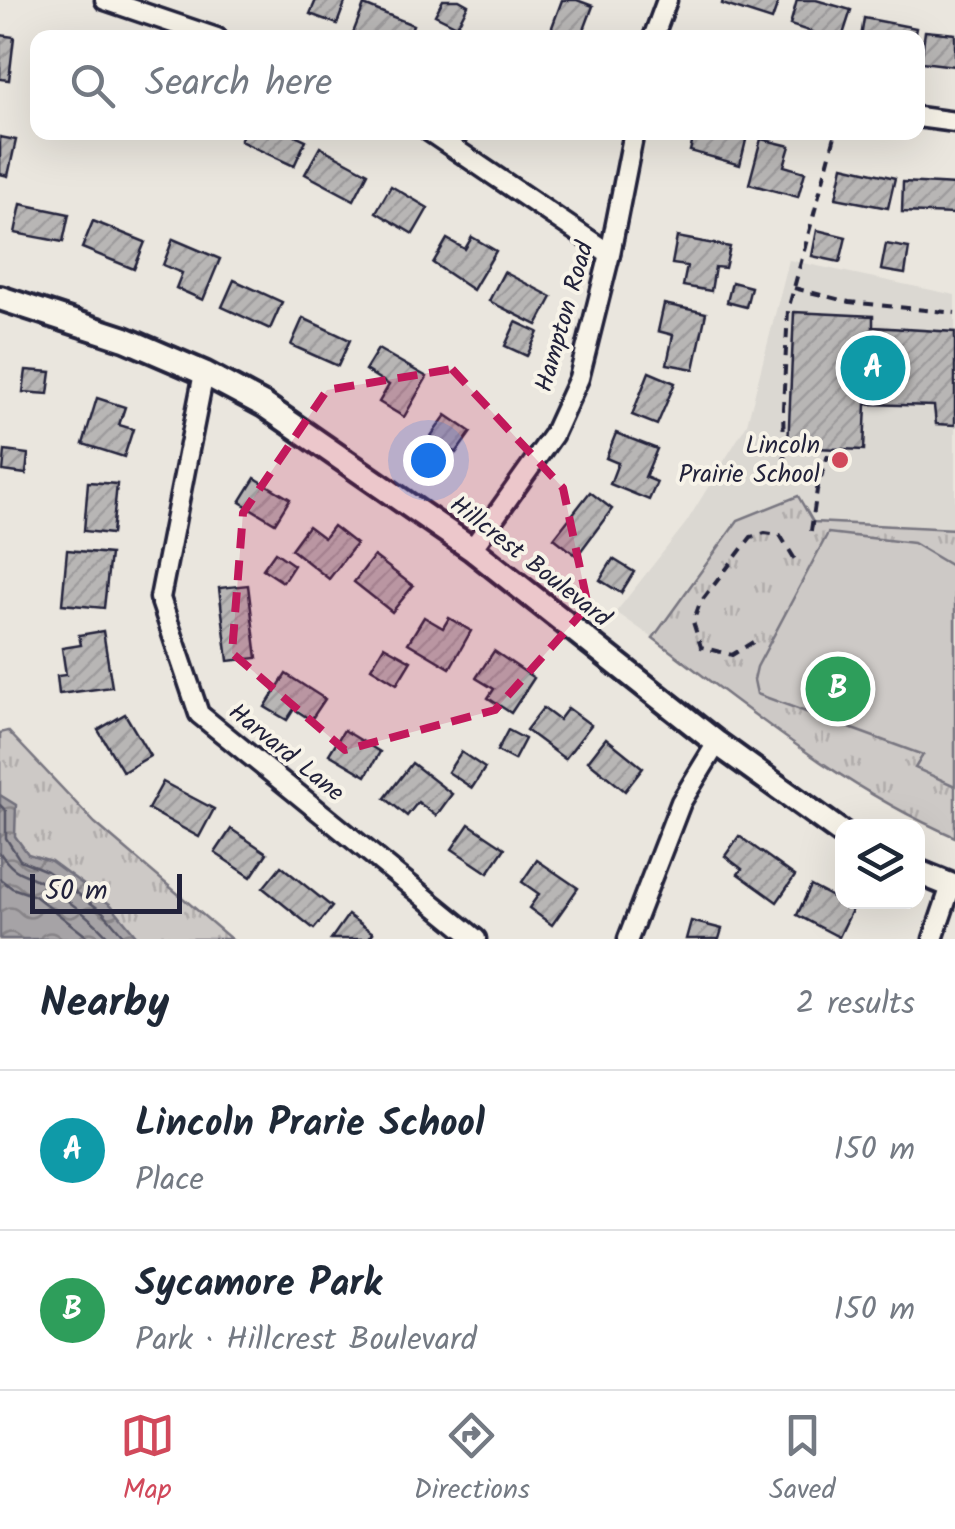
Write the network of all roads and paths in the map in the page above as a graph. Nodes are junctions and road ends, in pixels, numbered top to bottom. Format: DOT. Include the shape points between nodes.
graph roads {
  1 [pos="105,0"];
  2 [pos="667,0"];
  3 [pos="193,30"];
  4 [pos="656,30"];
  5 [pos="925,118"];
  6 [pos="955,122"];
  7 [pos="442,140"];
  8 [pos="632,140"];
  9 [pos="834,140"];
  10 [pos="610,254"];
  11 [pos="794,288"];
  12 [pos="0,298"];
  13 [pos="955,313"];
  14 [pos="204,373"];
  15 [pos="828,455"];
  16 [pos="784,483"];
  17 [pos="811,531"];
  18 [pos="472,549"];
  19 [pos="796,560"];
  20 [pos="752,642"];
  21 [pos="717,743"];
  22 [pos="835,827"];
  23 [pos="925,875"];
  24 [pos="953,887"];
  25 [pos="476,939"];
  26 [pos="628,939"];
  27 [pos="933,939"];
  1 -- 3 [label="street"];
  2 -- 4 [label="street"];
  5 -- 6 [label="street"];
  7 -- 10 [label="street"];
  8 -- 10 [label="street, Hampton Road"];
  9 -- 11 [label="path"];
  10 -- 18 [label="street, Hampton Road" via="579,378 553,434"];
  11 -- 13 [label="path" via="848,302"];
  11 -- 16 [label="path"];
  12 -- 14 [label="street, Hillcrest Boulevard" via="125,338"];
  14 -- 18 [label="street, Hillcrest Boulevard" via="264,405"];
  14 -- 25 [label="street, Harvard Lane" via="160,598 199,714"];
  15 -- 17 [label="path"];
  18 -- 21 [label="street, Hillcrest Boulevard"];
  19 -- 20 [label="path" via="780,535 751,537 700,603 693,622 701,648 732,655"];
  21 -- 22 [label="street, Hillcrest Boulevard"];
  21 -- 26 [label="street" via="681,802"];
  23 -- 24 [label="street"];
  24 -- 27 [label="street"];
}
